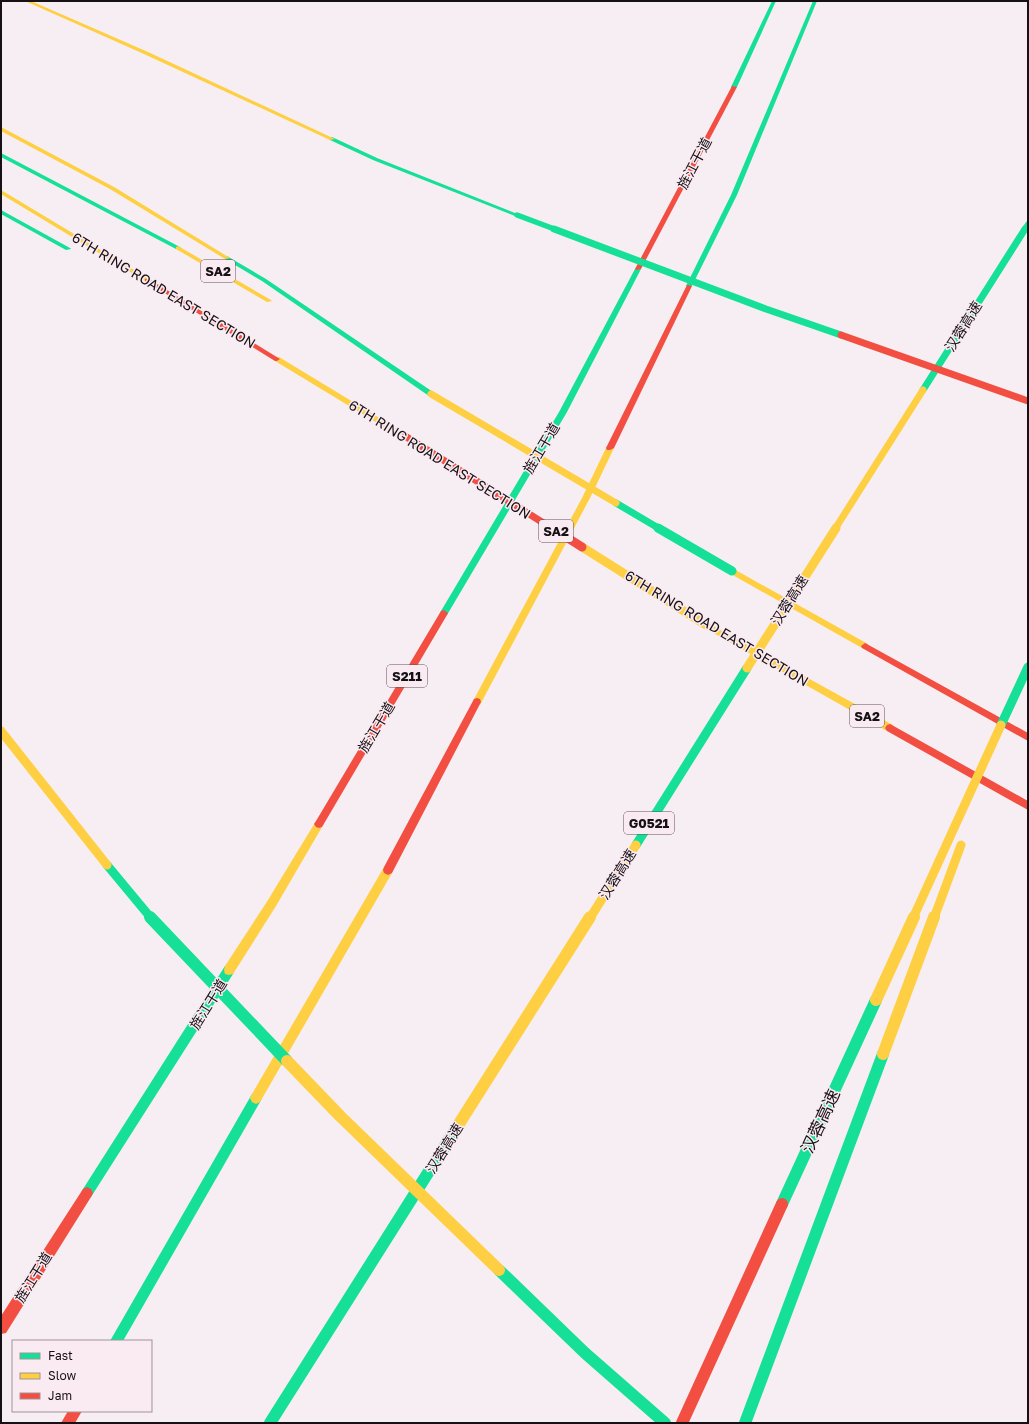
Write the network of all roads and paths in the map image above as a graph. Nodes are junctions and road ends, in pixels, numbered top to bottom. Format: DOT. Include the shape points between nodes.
graph roads {
  1 [pos="27,1"];
  2 [pos="330,1"];
  3 [pos="471,1"];
  4 [pos="774,1"];
  5 [pos="815,1"];
  6 [pos="1,129"];
  7 [pos="1,155"];
  8 [pos="1,192"];
  9 [pos="1,212"];
  10 [pos="1028,224"];
  11 [pos="78,254"];
  12 [pos="279,306"];
  13 [pos="182,312"];
  14 [pos="321,330"];
  15 [pos="431,394"];
  16 [pos="1028,401"];
  17 [pos="405,436"];
  18 [pos="1027,670"];
  19 [pos="1,731"];
  20 [pos="1028,737"];
  21 [pos="981,792"];
  22 [pos="1028,806"];
  23 [pos="964,837"];
  24 [pos="1,1328"];
  25 [pos="117,1340"];
  26 [pos="74,1412"];
  27 [pos="68,1423"];
  28 [pos="270,1423"];
  29 [pos="665,1423"];
  30 [pos="682,1423"];
  31 [pos="745,1423"];
  1 -- 16 [label="main road, bridge" via="375,159 517,216 766,309"];
  2 -- 3 [label="main road"];
  4 -- 24 [label="main road, 旌江干道 / S211" via="739,77 563,412 272,903"];
  5 -- 25 [label="main road" via="734,195 586,498 384,877"];
  6 -- 15 [label="main road" via="112,188 264,280"];
  7 -- 12 [label="main road, SA2" via="176,247"];
  8 -- 17 [label="main road, 6TH RING ROAD EAST SECTION / SA2"];
  9 -- 11 [label="main road"];
  10 -- 28 [label="main road, 汉蓉高速 / G0521, bridge"];
  13 -- 17 [label="main road"];
  14 -- 15 [label="main road"];
  15 -- 20 [label="main road, bridge" via="732,571"];
  17 -- 22 [label="main road, 6TH RING ROAD EAST SECTION / SA2, bridge" via="706,625"];
  18 -- 21 [label="main road, bridge"];
  18 -- 30 [label="main road, 汉蓉高速, bridge"];
  19 -- 29 [label="main road, bridge" via="142,908 340,1116 585,1353"];
  23 -- 31 [label="main road, bridge"];
  26 -- 27 [label="main road"];
}
